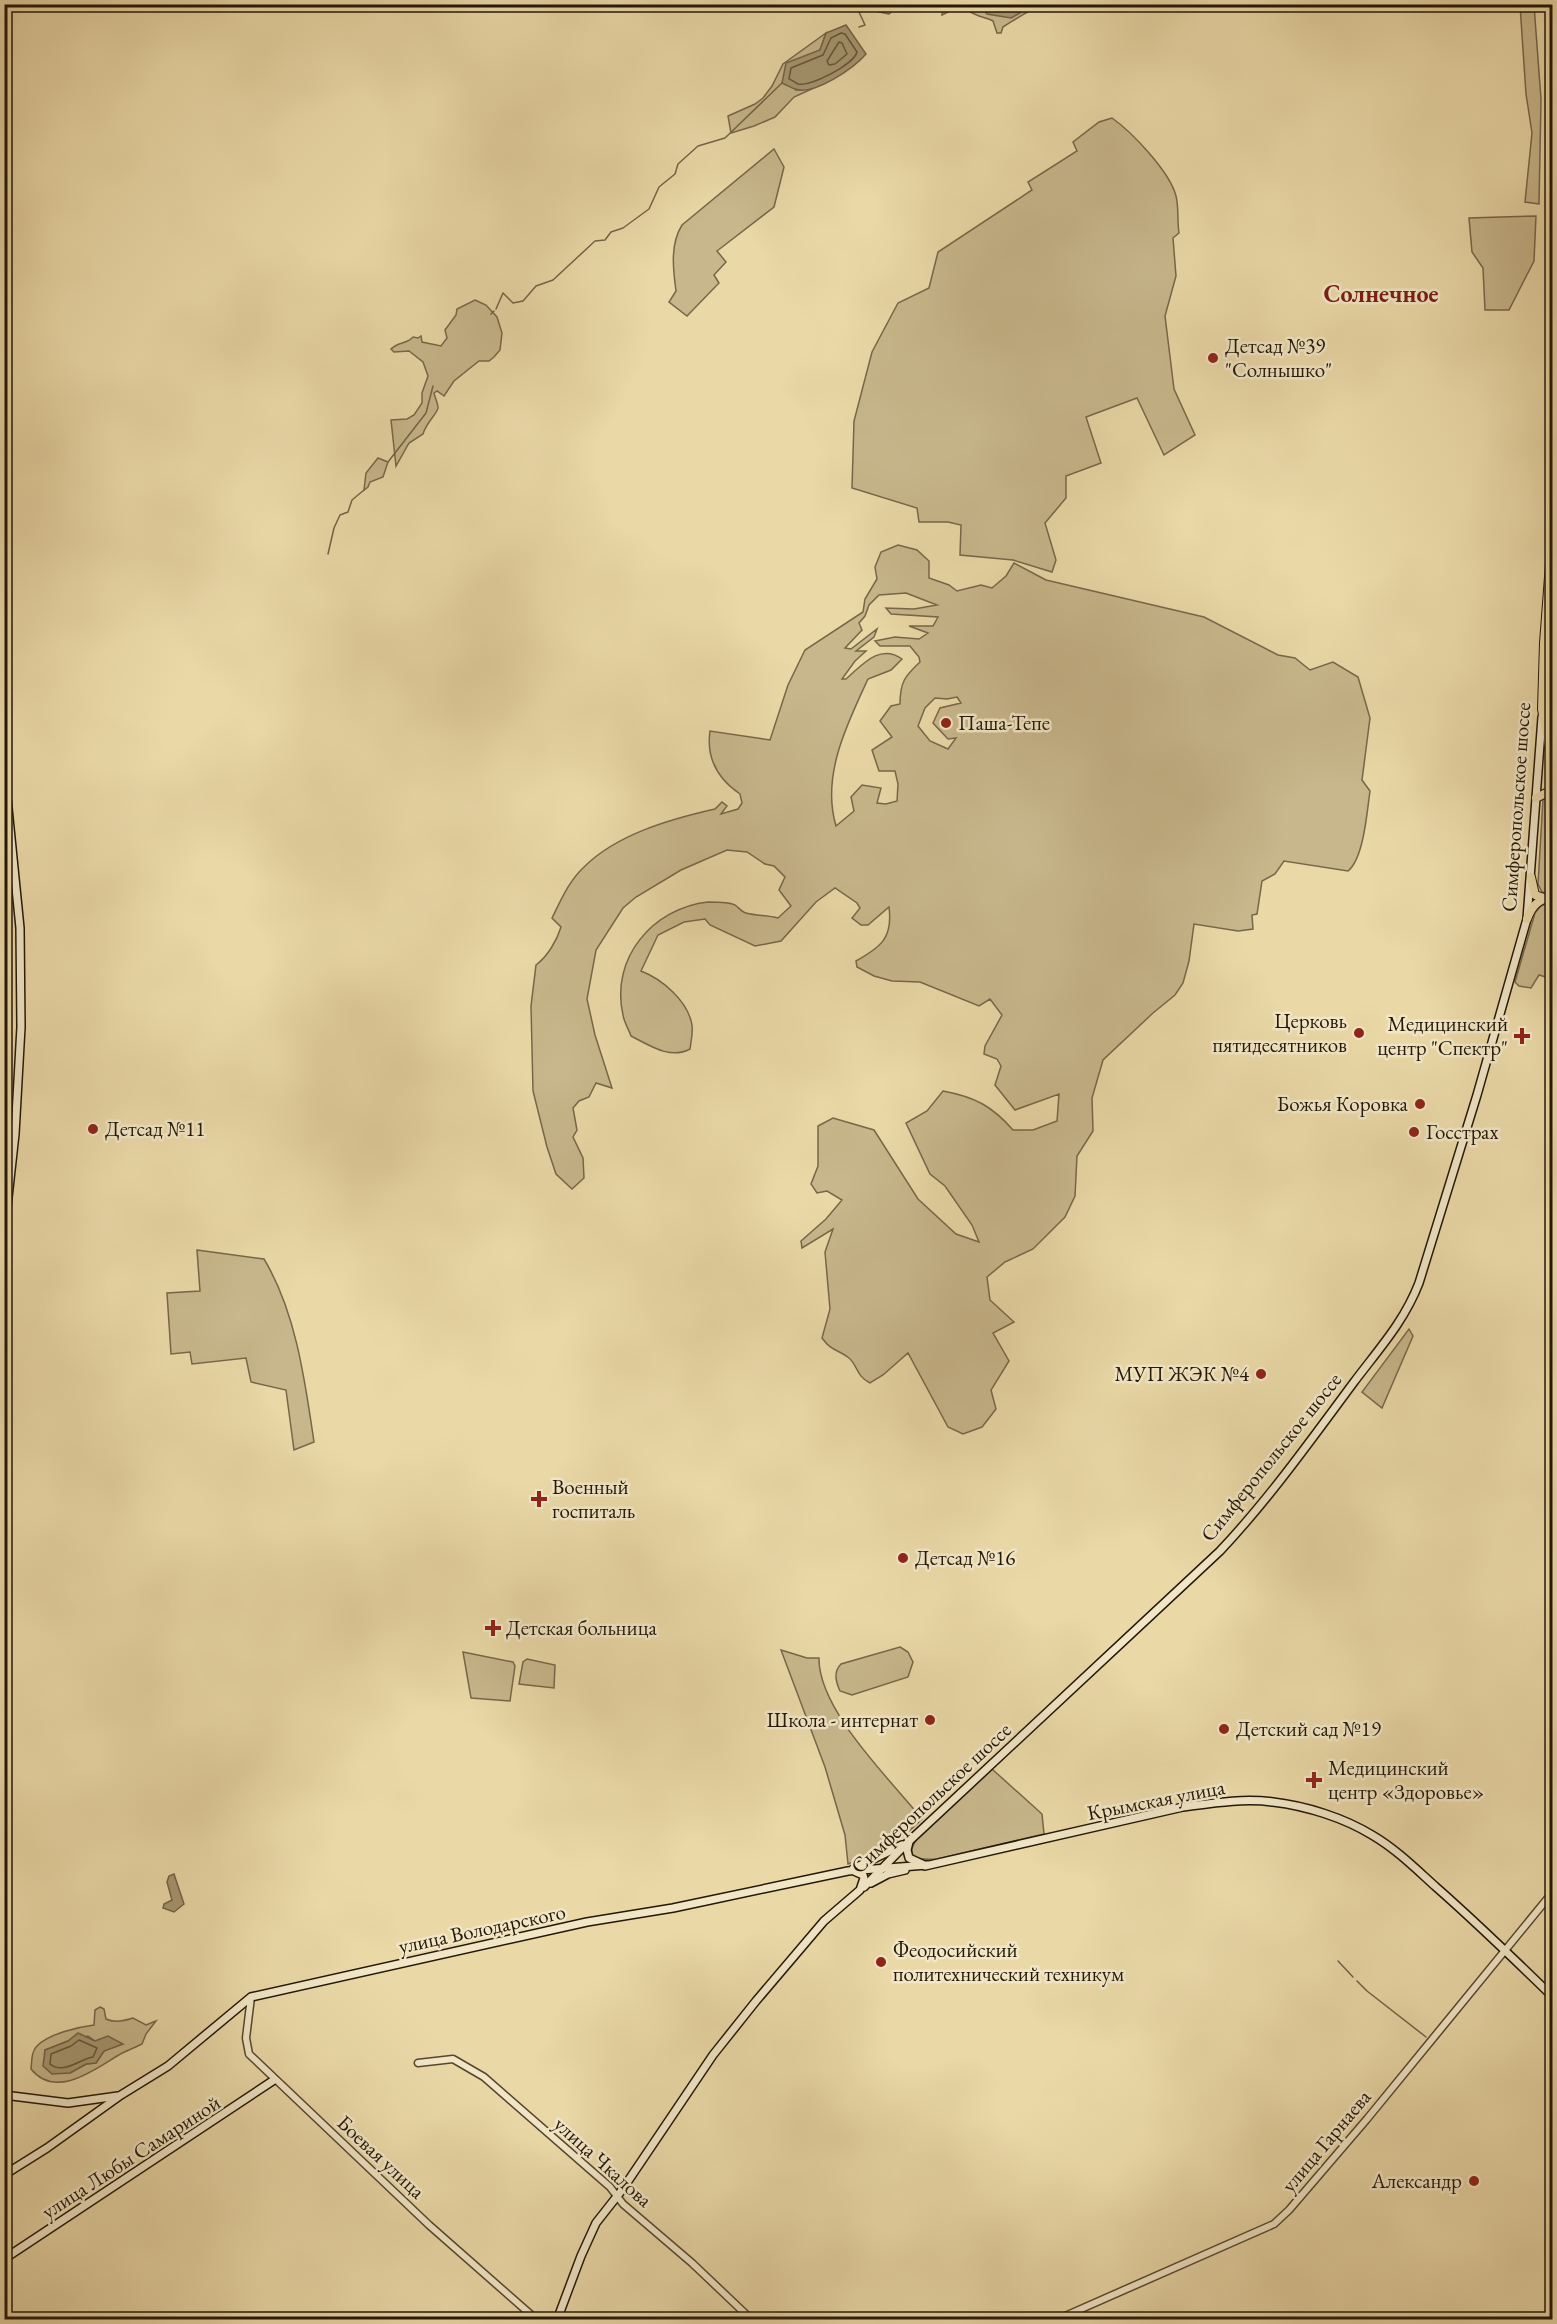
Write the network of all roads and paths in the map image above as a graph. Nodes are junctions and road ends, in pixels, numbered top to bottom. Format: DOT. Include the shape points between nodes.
graph roads {
  1 [pos="1552,537"];
  2 [pos="1542,709"];
  3 [pos="1552,763"];
  4 [pos="4,768"];
  5 [pos="1552,794"];
  6 [pos="1536,798"];
  7 [pos="1531,877"];
  8 [pos="1548,898"];
  9 [pos="1527,919"];
  10 [pos="4,1234"];
  11 [pos="910,1841"];
  12 [pos="928,1865"];
  13 [pos="881,1869"];
  14 [pos="848,1871"];
  15 [pos="862,1888"];
  16 [pos="1552,1893"];
  17 [pos="1505,1951"];
  18 [pos="251,1996"];
  19 [pos="1552,1996"];
  20 [pos="418,2064"];
  21 [pos="274,2080"];
  22 [pos="4,2095"];
  23 [pos="121,2095"];
  24 [pos="4,2175"];
  25 [pos="618,2196"];
  26 [pos="4,2259"];
  27 [pos="537,2319"];
  28 [pos="557,2319"];
  29 [pos="752,2319"];
  30 [pos="1056,2319"];
  1 -- 2 [label="main road, Симферопольское шоссе"];
  2 -- 3 [label="main road"];
  2 -- 6 [label="main road, Симферопольское шоссе"];
  4 -- 10 [label="main road" via="20,928 21,1027"];
  5 -- 6 [label="main road"];
  6 -- 7 [label="main road, Симферопольское шоссе"];
  7 -- 8 [label="main road" via="1535,895"];
  7 -- 9 [label="main road, Симферопольское шоссе"];
  8 -- 9 [label="main road" via="1532,908"];
  9 -- 11 [label="main road, Симферопольское шоссе" via="1419,1283 1394,1332 1227,1544"];
  11 -- 12 [label="main road" via="909,1858"];
  11 -- 13 [label="main road, Симферопольское шоссе"];
  11 -- 14 [label="main road"];
  12 -- 13 [label="main road, Крымская улица"];
  12 -- 15 [label="main road" via="888,1874"];
  12 -- 17 [label="main road, Крымская улица" via="1183,1807 1273,1802 1338,1819 1373,1836 1409,1862"];
  13 -- 14 [label="main road, улица Володарского"];
  13 -- 15 [label="main road, Симферопольское шоссе"];
  14 -- 15 [label="main road" via="864,1876"];
  14 -- 18 [label="main road, улица Володарского" via="587,1922"];
  15 -- 25 [label="main road, Симферопольское шоссе" via="825,1921 713,2055"];
  16 -- 17 [label="street, улица Гарнаева"];
  17 -- 19 [label="main road, Крымская улица"];
  17 -- 30 [label="street, улица Гарнаева" via="1367,2119 1274,2224"];
  18 -- 21 [label="street, Боевая улица" via="246,2038 249,2054"];
  18 -- 23 [label="main road, улица Володарского" via="185,2054"];
  20 -- 25 [label="street, улица Чкалова" via="453,2059 484,2077"];
  21 -- 26 [label="main road, улица Любы Самариной"];
  21 -- 27 [label="street, Боевая улица" via="429,2225"];
  22 -- 23 [label="main road, улица Володарского" via="68,2103"];
  23 -- 24 [label="main road, улица Володарского"];
  25 -- 28 [label="main road, Симферопольское шоссе" via="596,2223"];
  25 -- 29 [label="street, улица Чкалова"];
}
